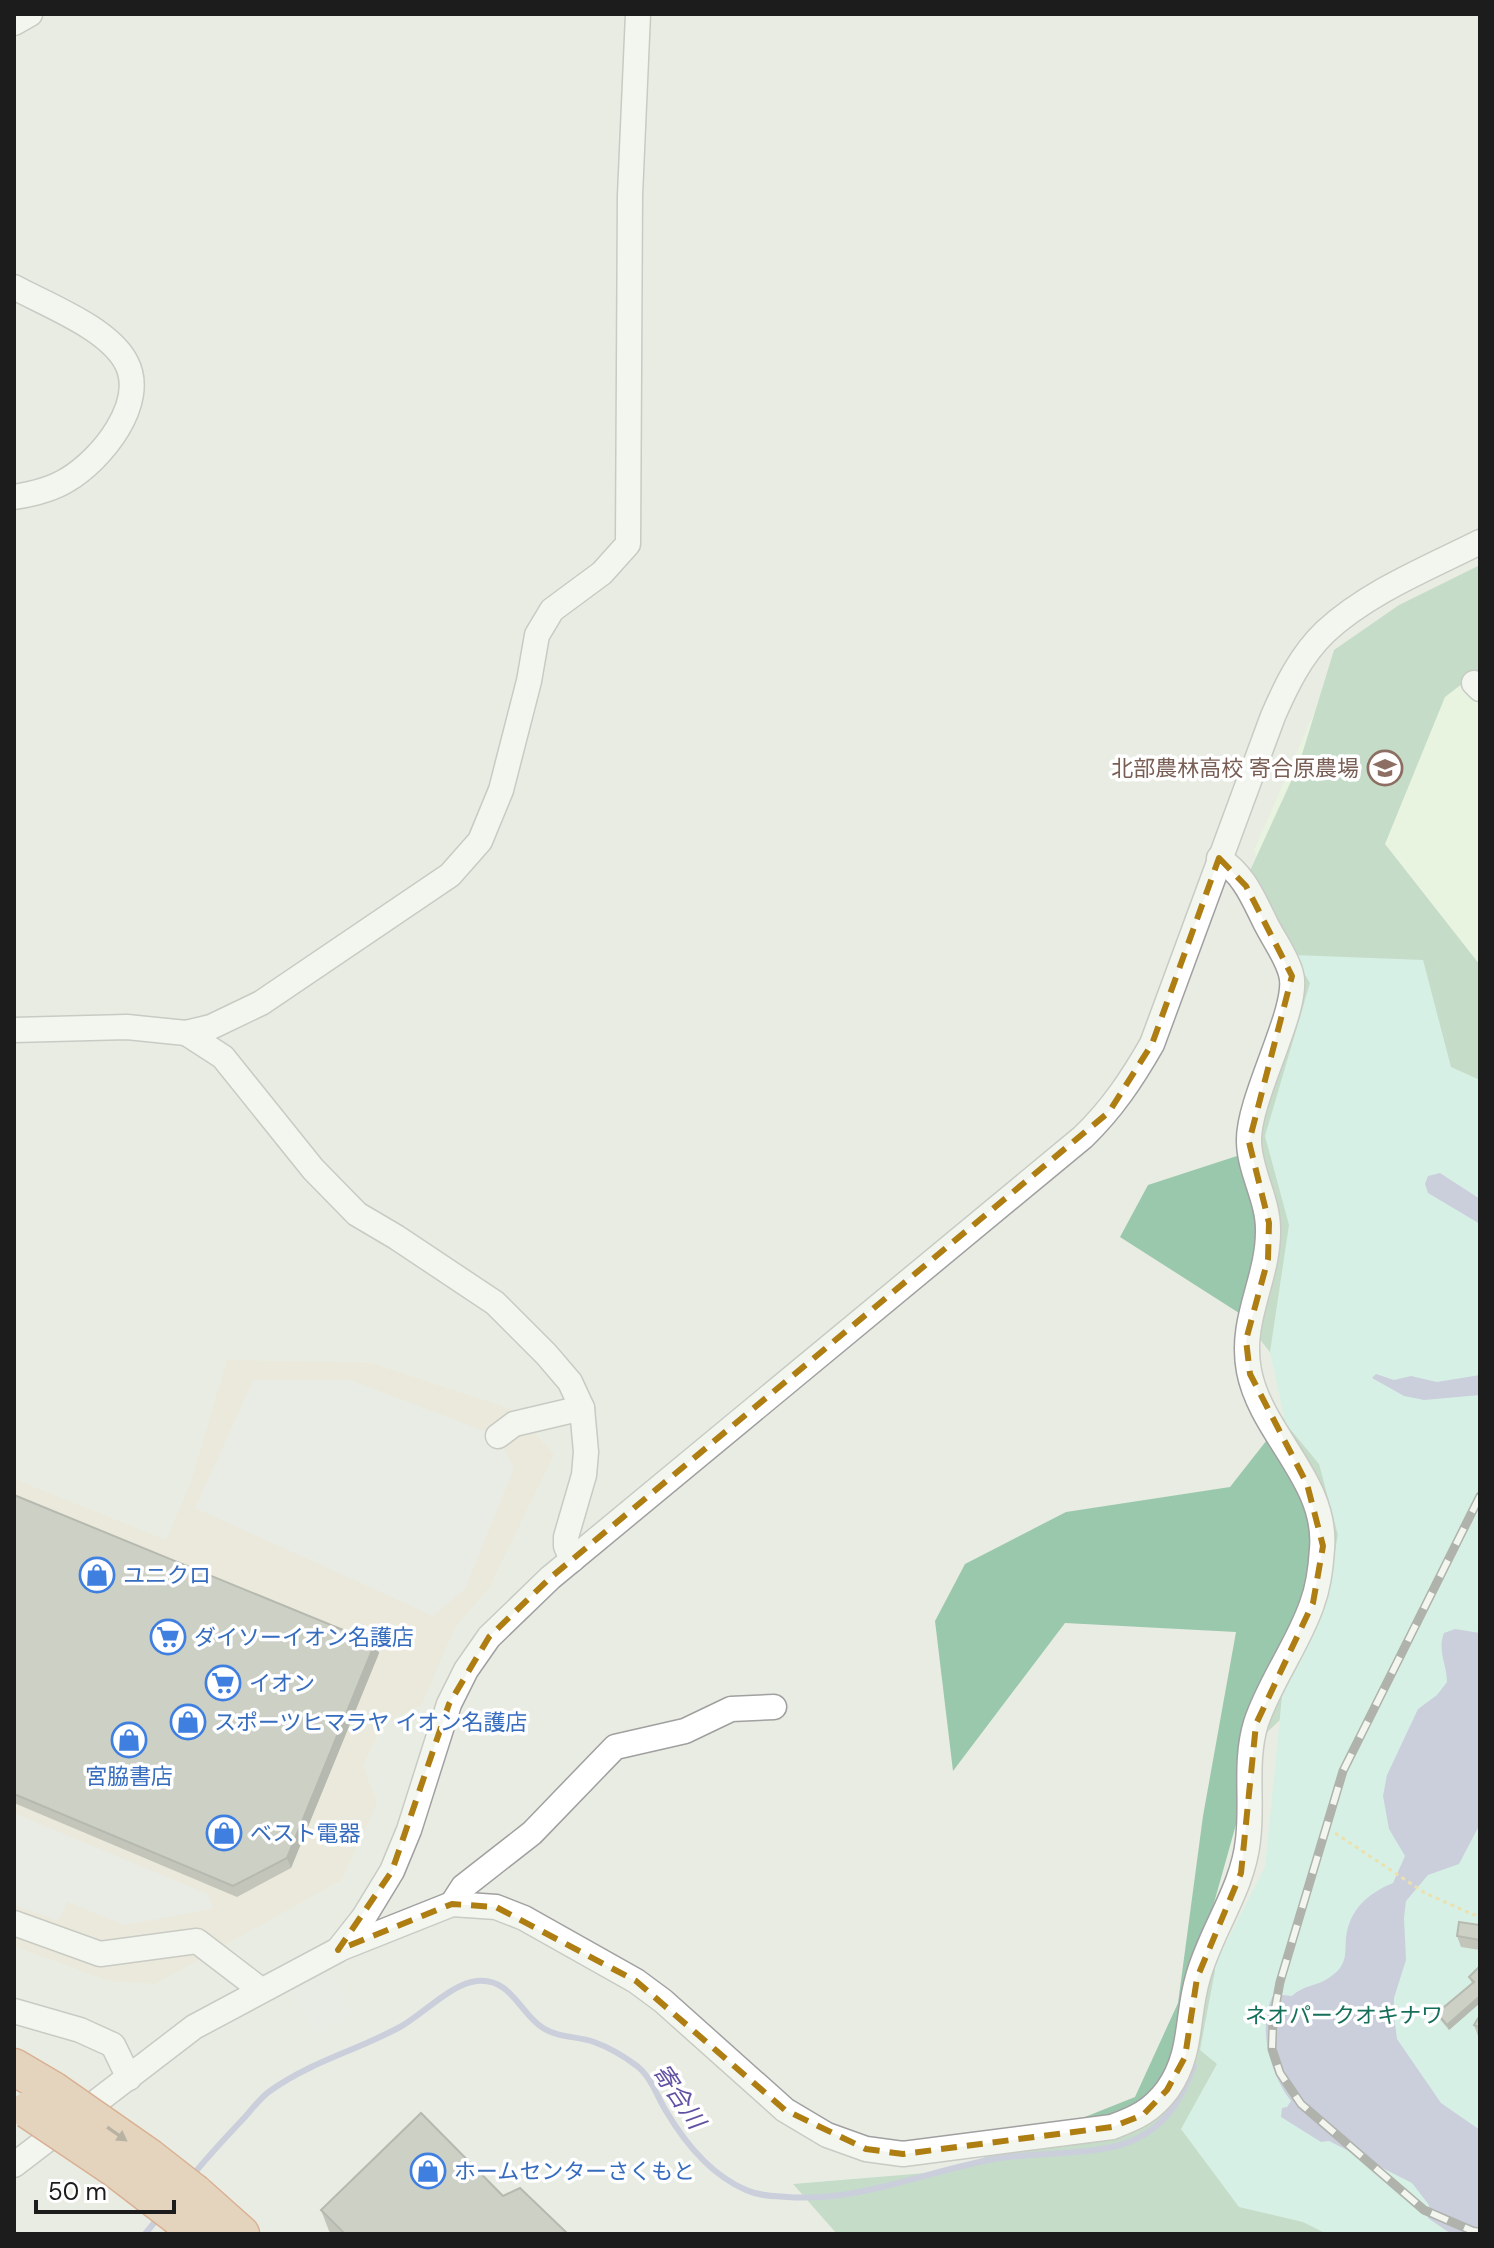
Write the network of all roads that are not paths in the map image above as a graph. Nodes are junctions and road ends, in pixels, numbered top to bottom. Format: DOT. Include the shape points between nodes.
graph roads {
  1 [pos="30,14"];
  2 [pos="638,14"];
  3 [pos="14,23"];
  4 [pos="14,287"];
  5 [pos="14,497"];
  6 [pos="1480,542"];
  7 [pos="1219,858"];
  8 [pos="14,1030"];
  9 [pos="186,1033"];
  10 [pos="582,1408"];
  11 [pos="498,1436"];
  12 [pos="572,1560"];
  13 [pos="774,1707"];
  14 [pos="452,1904"];
  15 [pos="14,1923"];
  16 [pos="338,1950"];
  17 [pos="261,1990"];
  18 [pos="14,2011"];
  19 [pos="14,2067"];
  20 [pos="129,2078"];
  21 [pos="32,2100"];
  22 [pos="14,2165"];
  23 [pos="191,2215"];
  24 [pos="241,2234"];
  1 -- 3 [label="street"];
  2 -- 9 [label="street" via="630,195 628,544 602,573 552,610 537,635 501,790 480,841 450,875 261,1003"];
  4 -- 5 [label="street" via="106,337 126,362 132,381 129,408 109,442 70,478"];
  6 -- 7 [label="street" via="1355,608 1306,654 1273,716"];
  7 -- 12 [label="street" via="1152,1044 1109,1112"];
  7 -- 14 [label="street" via="1242,878 1292,976 1289,1003 1250,1128 1269,1223 1268,1259 1246,1340 1250,1374 1263,1408 1307,1484 1323,1546 1313,1603 1256,1724 1241,1873 1197,1978 1185,2057 1167,2090 1143,2115 1112,2127 903,2154 866,2149 827,2135 785,2110 636,1981 524,1918 496,1907"];
  8 -- 9 [label="street" via="127,1027"];
  9 -- 10 [label="street" via="223,1057 313,1169 357,1214 495,1303 570,1382"];
  10 -- 11 [label="street" via="514,1424"];
  10 -- 12 [label="street" via="584,1475 566,1537"];
  12 -- 16 [label="street" via="518,1606 466,1670 449,1704 392,1871"];
  13 -- 14 [label="street" via="731,1709 685,1731 615,1747 532,1833 463,1887"];
  14 -- 16 [label="street"];
  15 -- 17 [label="street" via="100,1954 197,1941"];
  16 -- 17 [label="street"];
  17 -- 20 [label="street" via="194,2027"];
  18 -- 20 [label="street" via="113,2045"];
  19 -- 21 [label="highway"];
  20 -- 22 [label="street"];
  21 -- 23 [label="highway, bridge" via="149,2157"];
  23 -- 24 [label="highway"];
}
